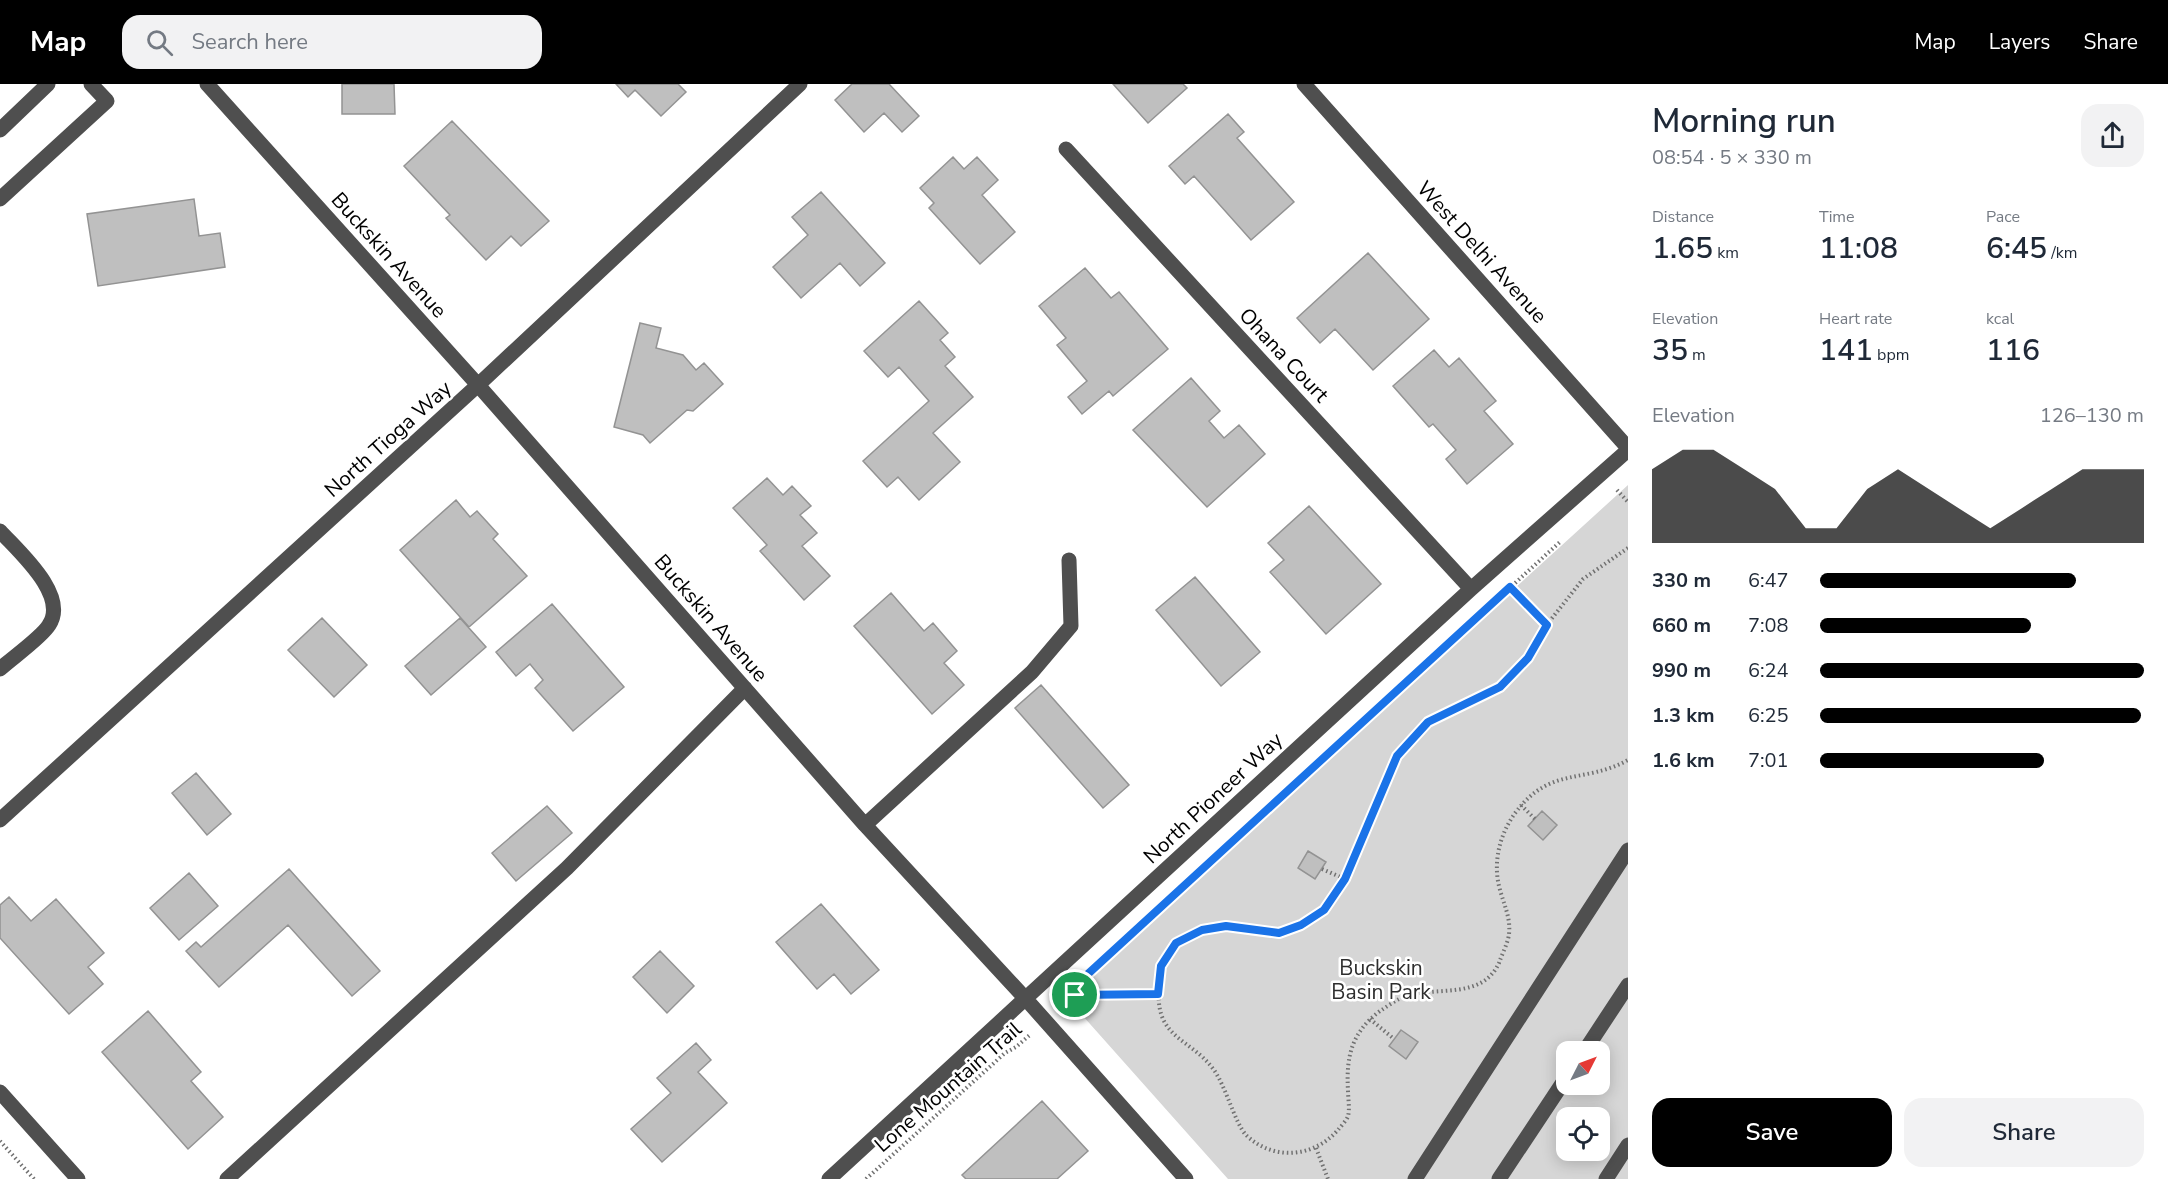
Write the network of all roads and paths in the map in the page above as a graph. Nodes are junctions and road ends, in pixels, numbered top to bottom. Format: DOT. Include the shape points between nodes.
graph roads {
  1 [pos="48,84"];
  2 [pos="91,84"];
  3 [pos="207,84"];
  4 [pos="800,84"];
  5 [pos="1304,84"];
  6 [pos="0,130"];
  7 [pos="1066,149"];
  8 [pos="0,199"];
  9 [pos="478,385"];
  10 [pos="1628,449"];
  11 [pos="1622,485"];
  12 [pos="1617,490"];
  13 [pos="1608,498"];
  14 [pos="1628,502"];
  15 [pos="0,531"];
  16 [pos="1563,538"];
  17 [pos="1628,549"];
  18 [pos="1069,560"];
  19 [pos="1510,587"];
  20 [pos="1471,589"];
  21 [pos="1547,625"];
  22 [pos="0,669"];
  23 [pos="745,688"];
  24 [pos="1628,760"];
  25 [pos="1521,806"];
  26 [pos="1534,819"];
  27 [pos="0,820"];
  28 [pos="865,825"];
  29 [pos="1628,850"];
  30 [pos="1322,869"];
  31 [pos="1345,879"];
  32 [pos="1628,985"];
  33 [pos="1158,994"];
  34 [pos="1075,995"];
  35 [pos="1025,998"];
  36 [pos="1370,1019"];
  37 [pos="1046,1022"];
  38 [pos="1394,1039"];
  39 [pos="1591,1041"];
  40 [pos="0,1092"];
  41 [pos="1556,1093"];
  42 [pos="0,1141"];
  43 [pos="1628,1145"];
  44 [pos="1316,1148"];
  45 [pos="34,1179"];
  46 [pos="78,1179"];
  47 [pos="227,1179"];
  48 [pos="829,1179"];
  49 [pos="866,1179"];
  50 [pos="1186,1179"];
  51 [pos="1328,1179"];
  52 [pos="1415,1179"];
  53 [pos="1499,1179"];
  54 [pos="1606,1179"];
  1 -- 6 [label="street"];
  2 -- 8 [label="street" via="107,101"];
  3 -- 9 [label="street, Buckskin Avenue"];
  4 -- 9 [label="street, North Tioga Way"];
  5 -- 10 [label="street, West Delhi Avenue"];
  7 -- 20 [label="street, Ohana Court"];
  9 -- 23 [label="street, Buckskin Avenue"];
  9 -- 27 [label="street, North Tioga Way"];
  10 -- 20 [label="street, North Pioneer Way"];
  11 -- 12 [label="path"];
  12 -- 13 [label="path"];
  12 -- 14 [label="path"];
  15 -- 22 [label="street" via="46,582 54,608 50,625"];
  16 -- 19 [label="path, Lone Mountain Trail"];
  17 -- 21 [label="path" via="1583,579"];
  18 -- 28 [label="street" via="1071,626 1032,672"];
  19 -- 21 [label="path"];
  19 -- 34 [label="path, Lone Mountain Trail" via="1078,983"];
  20 -- 35 [label="street, North Pioneer Way"];
  21 -- 31 [label="path" via="1528,658 1500,687 1428,722 1410,739 1397,756"];
  23 -- 28 [label="street, Buckskin Avenue"];
  23 -- 47 [label="street" via="567,868"];
  24 -- 25 [label="path" via="1605,771 1561,778 1534,790"];
  25 -- 26 [label="path"];
  25 -- 36 [label="path" via="1498,844 1498,884 1508,912 1509,935 1497,968 1483,981 1462,991 1405,996"];
  28 -- 35 [label="street, Buckskin Avenue"];
  29 -- 52 [label="street"];
  30 -- 31 [label="path"];
  31 -- 33 [label="path" via="1324,910 1301,925 1279,933 1226,926 1202,930 1176,943 1161,966"];
  32 -- 39 [label="street"];
  33 -- 34 [label="path"];
  33 -- 44 [label="path" via="1166,1028 1209,1063 1223,1082 1244,1133 1277,1154"];
  34 -- 37 [label="path, Lone Mountain Trail"];
  35 -- 37 [label="street, Buckskin Avenue"];
  35 -- 48 [label="street, North Pioneer Way"];
  36 -- 38 [label="path"];
  36 -- 44 [label="path" via="1357,1033 1348,1052 1348,1117 1335,1134"];
  37 -- 49 [label="path, Lone Mountain Trail" via="1005,1053"];
  37 -- 50 [label="street, Buckskin Avenue"];
  40 -- 46 [label="street"];
  41 -- 53 [label="street"];
  42 -- 45 [label="path"];
  43 -- 54 [label="street"];
  44 -- 51 [label="path"];
}
